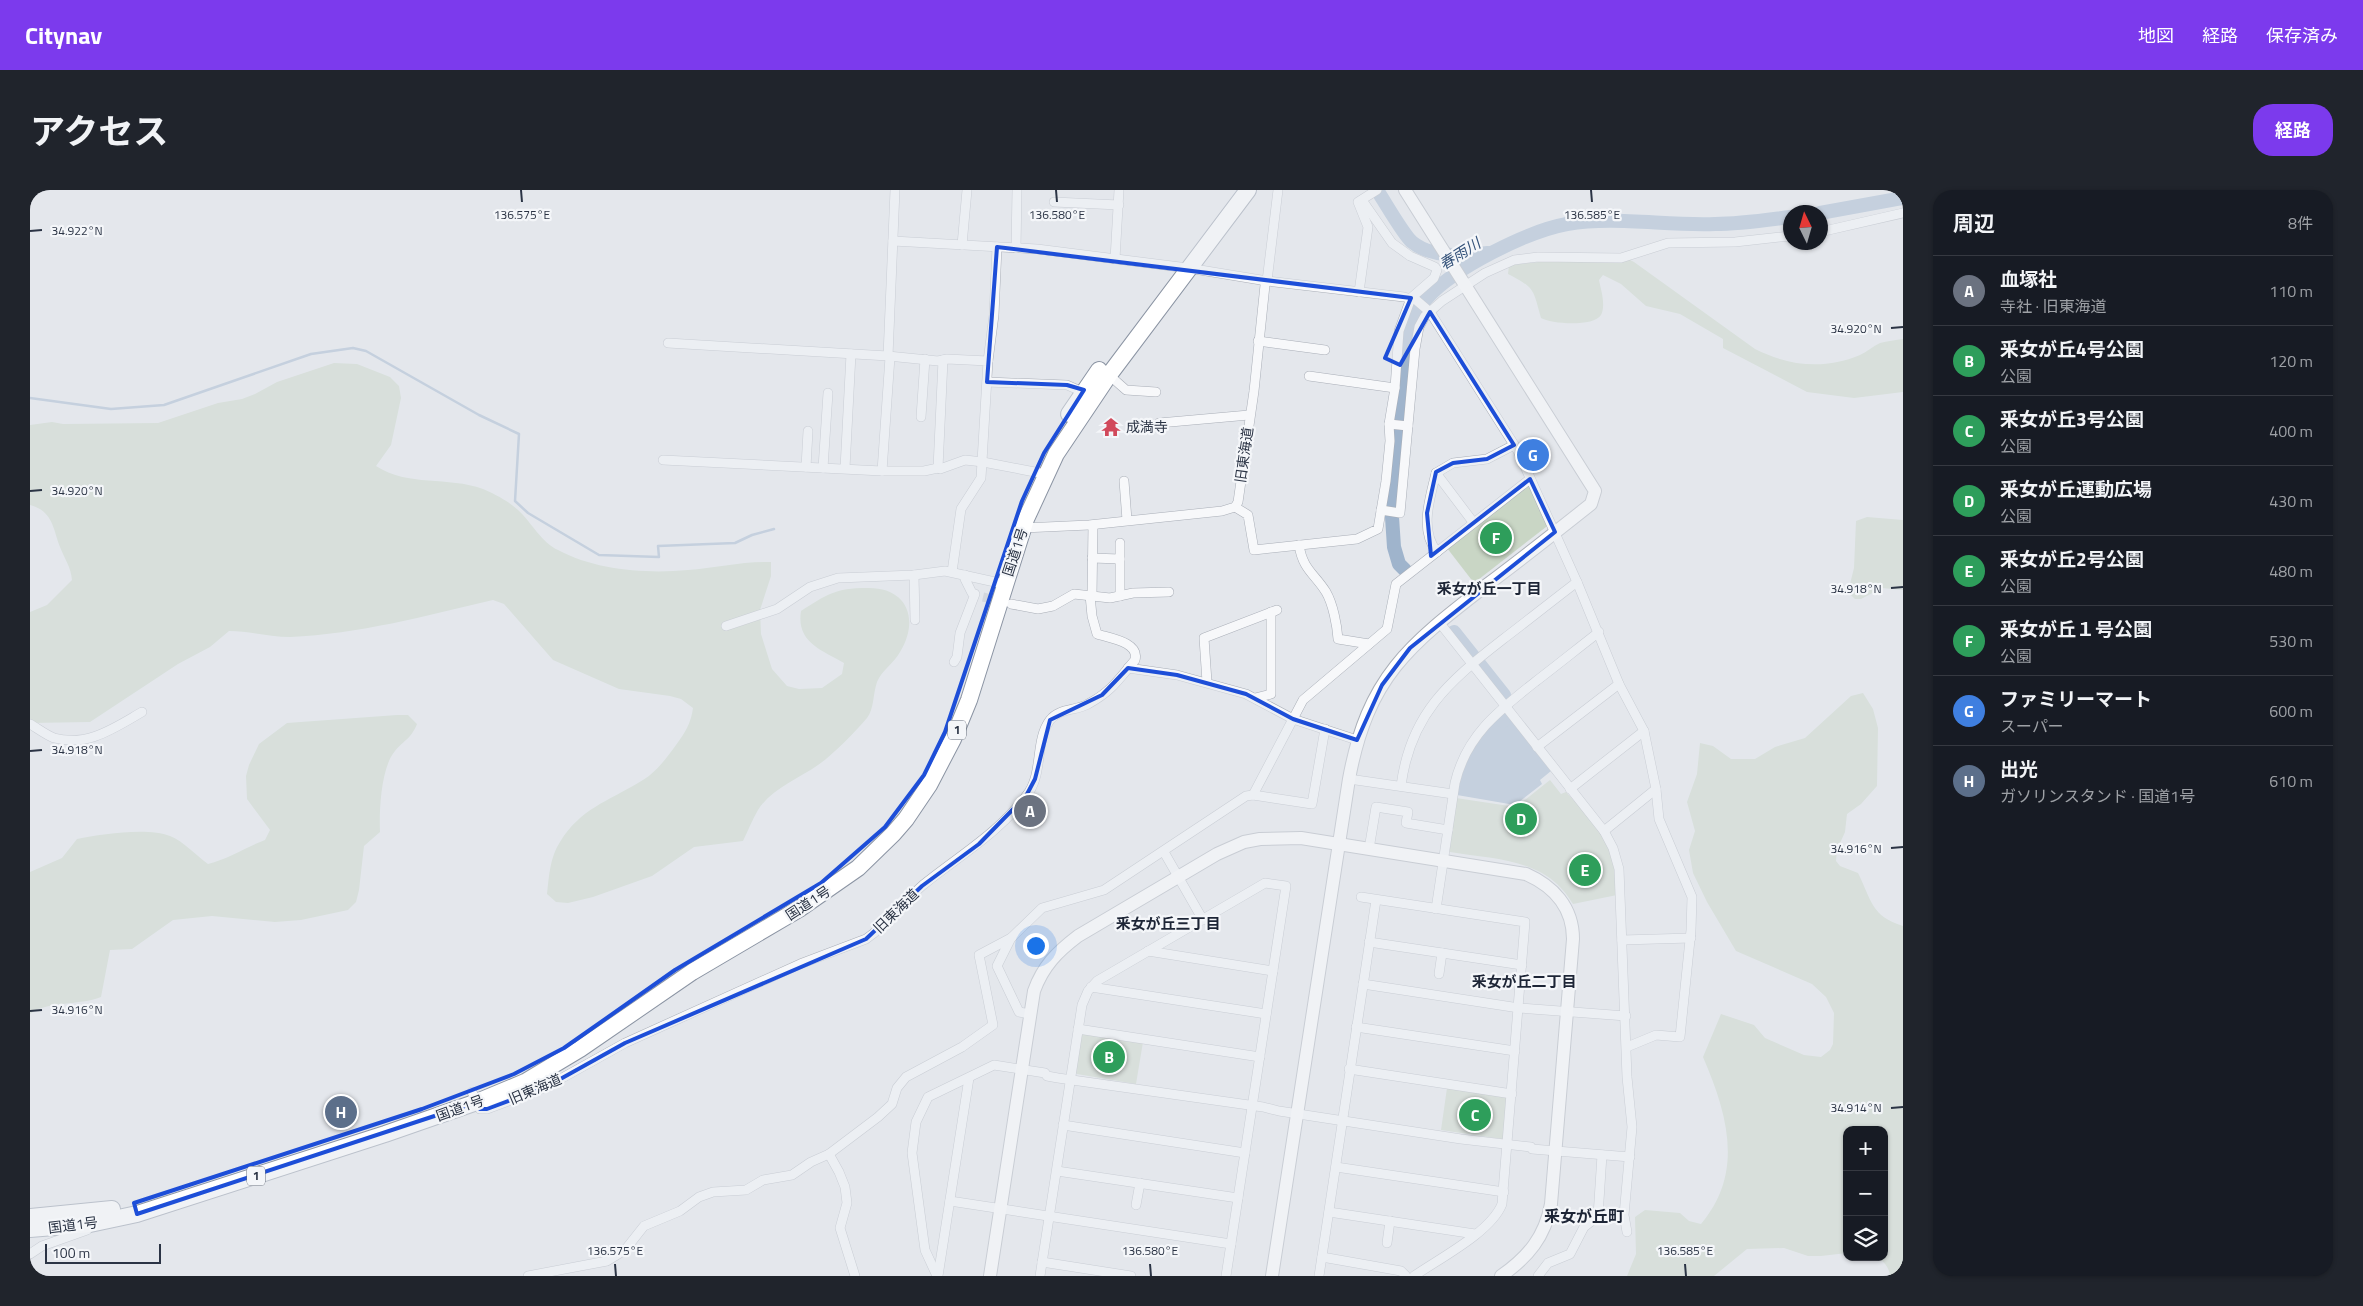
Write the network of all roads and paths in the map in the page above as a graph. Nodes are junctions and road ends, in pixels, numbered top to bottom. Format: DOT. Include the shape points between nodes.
graph roads {
  1 [pos="895,190"];
  2 [pos="967,190"];
  3 [pos="1017,190"];
  4 [pos="1120,190"];
  5 [pos="1235,190"];
  6 [pos="1248,190"];
  7 [pos="1278,190"];
  8 [pos="1377,190"];
  9 [pos="1405,190"];
  10 [pos="1362,199"];
  11 [pos="1054,202"];
  12 [pos="1118,205"];
  13 [pos="1903,213"];
  14 [pos="1828,230"];
  15 [pos="1783,237"];
  16 [pos="893,241"];
  17 [pos="962,245"];
  18 [pos="997,246"];
  19 [pos="1016,248"];
  20 [pos="1115,259"];
  21 [pos="1181,268"];
  22 [pos="1267,281"];
  23 [pos="1463,283"];
  24 [pos="1359,292"];
  25 [pos="1413,299"];
  26 [pos="1428,310"];
  27 [pos="1258,341"];
  28 [pos="668,343"];
  29 [pos="1325,350"];
  30 [pos="851,354"];
  31 [pos="889,356"];
  32 [pos="924,359"];
  33 [pos="943,360"];
  34 [pos="988,361"];
  35 [pos="1109,375"];
  36 [pos="1309,376"];
  37 [pos="987,382"];
  38 [pos="1395,388"];
  39 [pos="1083,392"];
  40 [pos="1156,392"];
  41 [pos="828,393"];
  42 [pos="1249,415"];
  43 [pos="921,417"];
  44 [pos="1159,423"];
  45 [pos="1391,424"];
  46 [pos="1407,426"];
  47 [pos="808,431"];
  48 [pos="1514,445"];
  49 [pos="664,460"];
  50 [pos="983,462"];
  51 [pos="806,467"];
  52 [pos="823,468"];
  53 [pos="845,468"];
  54 [pos="938,468"];
  55 [pos="882,471"];
  56 [pos="1040,473"];
  57 [pos="1436,473"];
  58 [pos="1530,479"];
  59 [pos="1124,481"];
  60 [pos="1235,507"];
  61 [pos="1383,510"];
  62 [pos="1127,520"];
  63 [pos="1473,522"];
  64 [pos="1093,525"];
  65 [pos="1023,528"];
  66 [pos="1555,532"];
  67 [pos="1120,543"];
  68 [pos="1299,545"];
  69 [pos="1437,552"];
  70 [pos="1092,558"];
  71 [pos="1120,559"];
  72 [pos="952,572"];
  73 [pos="914,575"];
  74 [pos="965,575"];
  75 [pos="1577,582"];
  76 [pos="1000,583"];
  77 [pos="1168,592"];
  78 [pos="1091,596"];
  79 [pos="1120,596"];
  80 [pos="1011,604"];
  81 [pos="915,620"];
  82 [pos="1440,622"];
  83 [pos="726,626"];
  84 [pos="1598,632"];
  85 [pos="1369,644"];
  86 [pos="1475,661"];
  87 [pos="954,662"];
  88 [pos="1128,668"];
  89 [pos="1206,682"];
  90 [pos="1619,684"];
  91 [pos="1255,698"];
  92 [pos="1505,706"];
  93 [pos="142,712"];
  94 [pos="1293,719"];
  95 [pos="30,724"];
  96 [pos="1325,729"];
  97 [pos="1644,732"];
  98 [pos="1357,740"];
  99 [pos="1537,747"];
  100 [pos="1349,779"];
  101 [pos="1401,786"];
  102 [pos="1570,789"];
  103 [pos="1656,790"];
  104 [pos="1453,794"];
  105 [pos="1253,795"];
  106 [pos="1448,830"];
  107 [pos="1604,831"];
  108 [pos="1338,844"];
  109 [pos="1369,849"];
  110 [pos="1164,852"];
  111 [pos="1444,860"];
  112 [pos="1179,877"];
  113 [pos="1361,897"];
  114 [pos="1376,900"];
  115 [pos="1436,909"];
  116 [pos="1203,920"];
  117 [pos="1011,938"];
  118 [pos="1690,938"];
  119 [pos="1622,940"];
  120 [pos="1369,942"];
  121 [pos="1148,951"];
  122 [pos="1442,953"];
  123 [pos="1522,965"];
  124 [pos="1273,971"];
  125 [pos="1439,974"];
  126 [pos="1363,984"];
  127 [pos="1091,987"];
  128 [pos="1519,1008"];
  129 [pos="1568,1012"];
  130 [pos="1030,1014"];
  131 [pos="1266,1014"];
  132 [pos="1626,1016"];
  133 [pos="1356,1027"];
  134 [pos="1078,1029"];
  135 [pos="1627,1047"];
  136 [pos="1515,1052"];
  137 [pos="1260,1057"];
  138 [pos="1350,1069"];
  139 [pos="1021,1071"];
  140 [pos="969,1078"];
  141 [pos="1070,1079"];
  142 [pos="1512,1094"];
  143 [pos="474,1097"];
  144 [pos="1252,1107"];
  145 [pos="1297,1113"];
  146 [pos="1342,1120"];
  147 [pos="1064,1125"];
  148 [pos="1507,1145"];
  149 [pos="1556,1151"];
  150 [pos="1245,1153"];
  151 [pos="829,1154"];
  152 [pos="1602,1155"];
  153 [pos="1630,1157"];
  154 [pos="1336,1167"];
  155 [pos="1056,1171"];
  156 [pos="1140,1183"];
  157 [pos="1504,1192"];
  158 [pos="1238,1198"];
  159 [pos="950,1202"];
  160 [pos="1136,1205"];
  161 [pos="135,1209"];
  162 [pos="1001,1210"];
  163 [pos="1329,1212"];
  164 [pos="30,1217"];
  165 [pos="1049,1217"];
  166 [pos="113,1220"];
  167 [pos="1390,1221"];
  168 [pos="30,1230"];
  169 [pos="1627,1232"];
  170 [pos="1475,1234"];
  171 [pos="1386,1243"];
  172 [pos="1231,1244"];
  173 [pos="30,1254"];
  174 [pos="1322,1257"];
  175 [pos="1042,1262"];
  176 [pos="528,1276"];
  177 [pos="854,1276"];
  178 [pos="938,1276"];
  179 [pos="990,1276"];
  180 [pos="1040,1276"];
  181 [pos="1131,1276"];
  182 [pos="1226,1276"];
  183 [pos="1272,1276"];
  184 [pos="1319,1276"];
  185 [pos="1406,1276"];
  186 [pos="1414,1276"];
  187 [pos="1501,1276"];
  188 [pos="1538,1276"];
  1 -- 16 [label="street"];
  2 -- 17 [label="street"];
  3 -- 19 [label="street"];
  4 -- 12 [label="street"];
  5 -- 21 [label="highway, 国道1号 / 1"];
  6 -- 21 [label="highway, 国道1号 / 1"];
  7 -- 22 [label="street, 旧東海道"];
  8 -- 10 [label="street"];
  9 -- 23 [label="street"];
  10 -- 24 [label="street" via="1358,202 1368,227"];
  10 -- 25 [label="street" via="1392,242 1437,270 1434,278"];
  11 -- 12 [label="street"];
  12 -- 20 [label="street"];
  13 -- 14 [label="street"];
  15 -- 23 [label="street" via="1735,242 1668,243 1621,258 1524,258"];
  16 -- 17 [label="street"];
  16 -- 31 [label="street"];
  17 -- 18 [label="street"];
  18 -- 19 [label="street"];
  18 -- 34 [label="street"];
  19 -- 20 [label="street"];
  20 -- 21 [label="street"];
  21 -- 22 [label="street"];
  21 -- 35 [label="highway, 国道1号 / 1"];
  21 -- 39 [label="highway, 国道1号 / 1"];
  22 -- 24 [label="street"];
  22 -- 27 [label="street, 旧東海道"];
  23 -- 26 [label="street"];
  23 -- 66 [label="street" via="1596,491 1591,504"];
  24 -- 25 [label="street"];
  25 -- 26 [label="street"];
  25 -- 38 [label="street" via="1399,331"];
  26 -- 46 [label="street" via="1419,328 1415,349"];
  26 -- 48 [label="street"];
  27 -- 29 [label="street"];
  27 -- 42 [label="street, 旧東海道"];
  28 -- 30 [label="street"];
  30 -- 31 [label="street"];
  30 -- 53 [label="street"];
  31 -- 32 [label="street"];
  31 -- 55 [label="street"];
  32 -- 33 [label="street"];
  32 -- 43 [label="street"];
  33 -- 34 [label="street"];
  33 -- 54 [label="street"];
  34 -- 37 [label="street"];
  35 -- 40 [label="street" via="1126,390"];
  35 -- 56 [label="highway, 国道1号 / 1"];
  36 -- 38 [label="street"];
  37 -- 39 [label="street" via="1067,385"];
  37 -- 50 [label="street"];
  38 -- 45 [label="street"];
  39 -- 56 [label="highway, 国道1号 / 1" via="1057,432"];
  41 -- 52 [label="street"];
  42 -- 44 [label="street"];
  42 -- 60 [label="street, 旧東海道"];
  45 -- 46 [label="street"];
  45 -- 61 [label="street"];
  46 -- 61 [label="street" via="1400,513"];
  47 -- 51 [label="street"];
  48 -- 57 [label="street" via="1487,459 1454,463"];
  48 -- 58 [label="street"];
  49 -- 51 [label="street"];
  50 -- 54 [label="street" via="966,460"];
  50 -- 56 [label="street"];
  50 -- 72 [label="street" via="979,482 961,509"];
  51 -- 52 [label="street"];
  52 -- 53 [label="street"];
  53 -- 55 [label="street"];
  54 -- 55 [label="street"];
  56 -- 65 [label="highway, 国道1号 / 1"];
  56 -- 76 [label="highway, 国道1号 / 1" via="1012,529"];
  57 -- 63 [label="street"];
  57 -- 69 [label="street" via="1427,513 1430,543"];
  58 -- 63 [label="street"];
  58 -- 66 [label="street"];
  59 -- 62 [label="street"];
  60 -- 62 [label="street"];
  60 -- 68 [label="street" via="1248,515 1254,550"];
  61 -- 68 [label="street" via="1374,532 1357,539"];
  62 -- 64 [label="street"];
  63 -- 69 [label="street"];
  64 -- 65 [label="street"];
  64 -- 70 [label="street"];
  65 -- 76 [label="highway, 国道1号 / 1"];
  66 -- 75 [label="street"];
  66 -- 82 [label="street"];
  67 -- 71 [label="street"];
  68 -- 85 [label="street" via="1306,569 1327,593 1338,639"];
  69 -- 85 [label="street" via="1396,584 1387,629"];
  70 -- 71 [label="street"];
  70 -- 78 [label="street"];
  71 -- 79 [label="street"];
  72 -- 73 [label="street"];
  72 -- 74 [label="street"];
  73 -- 81 [label="street"];
  73 -- 83 [label="street" via="823,581 777,609"];
  74 -- 76 [label="street"];
  74 -- 87 [label="street" via="972,593 979,595 965,617"];
  75 -- 84 [label="street"];
  75 -- 86 [label="street"];
  76 -- 143 [label="highway, 国道1号 / 1" via="969,700 943,762 906,819 875,853 814,900 673,984 560,1062 525,1082"];
  77 -- 79 [label="street"];
  78 -- 79 [label="street"];
  78 -- 80 [label="street" via="1074,594 1050,608 1034,609"];
  78 -- 88 [label="street" via="1097,634 1122,642 1134,650 1135,660"];
  82 -- 86 [label="street"];
  82 -- 98 [label="street" via="1417,640 1391,672 1372,704"];
  84 -- 90 [label="street"];
  84 -- 92 [label="street"];
  85 -- 94 [label="street" via="1303,700"];
  86 -- 92 [label="street"];
  86 -- 101 [label="street" via="1447,686 1422,720 1407,755"];
  88 -- 89 [label="street"];
  88 -- 143 [label="street, 旧東海道" via="1115,686 1086,706 1056,714 1050,720 1035,779 1026,796 979,844 922,886 866,938 800,964 625,1043 546,1087 487,1109 480,1109"];
  89 -- 91 [label="street"];
  89 -- 91 [label="street" via="1204,638 1274,611 1272,689 1270,694"];
  90 -- 97 [label="street"];
  90 -- 99 [label="street"];
  91 -- 94 [label="street"];
  92 -- 99 [label="street"];
  92 -- 104 [label="street" via="1471,743 1458,772"];
  93 -- 95 [label="street" via="107,733 76,741 53,737"];
  94 -- 96 [label="street"];
  94 -- 105 [label="street"];
  96 -- 98 [label="street"];
  96 -- 105 [label="street" via="1312,804"];
  97 -- 102 [label="street"];
  97 -- 103 [label="street"];
  98 -- 100 [label="street"];
  99 -- 102 [label="street"];
  100 -- 101 [label="street"];
  100 -- 108 [label="street"];
  101 -- 104 [label="street"];
  102 -- 107 [label="street"];
  103 -- 107 [label="street"];
  103 -- 118 [label="street" via="1659,819 1691,894"];
  104 -- 106 [label="street"];
  105 -- 110 [label="street" via="1246,796"];
  106 -- 109 [label="street" via="1406,823 1408,812 1376,807"];
  106 -- 111 [label="street"];
  107 -- 119 [label="street" via="1619,869"];
  108 -- 109 [label="street"];
  108 -- 112 [label="street" via="1293,837 1244,842"];
  108 -- 145 [label="street"];
  109 -- 111 [label="street"];
  110 -- 112 [label="street"];
  110 -- 117 [label="street" via="1104,890 1042,908"];
  111 -- 115 [label="street"];
  111 -- 129 [label="street" via="1526,874 1541,880 1559,896 1573,930"];
  112 -- 116 [label="street"];
  112 -- 130 [label="street" via="1078,936 1059,951 1042,972"];
  113 -- 114 [label="street"];
  114 -- 115 [label="street"];
  114 -- 120 [label="street"];
  115 -- 123 [label="street" via="1525,922"];
  116 -- 121 [label="street"];
  116 -- 124 [label="street" via="1265,883 1286,886"];
  117 -- 130 [label="street" via="997,966 1019,1012"];
  117 -- 151 [label="street" via="979,955 993,1025 962,1047 906,1077 892,1104"];
  118 -- 119 [label="street"];
  118 -- 135 [label="street" via="1680,1037 1656,1035"];
  119 -- 132 [label="street"];
  120 -- 122 [label="street"];
  120 -- 126 [label="street"];
  121 -- 124 [label="street"];
  121 -- 127 [label="street"];
  122 -- 123 [label="street"];
  122 -- 125 [label="street"];
  123 -- 128 [label="street"];
  124 -- 131 [label="street"];
  126 -- 128 [label="street"];
  126 -- 133 [label="street"];
  127 -- 131 [label="street"];
  127 -- 134 [label="street" via="1082,1005"];
  128 -- 129 [label="street"];
  128 -- 136 [label="street"];
  129 -- 132 [label="street"];
  129 -- 149 [label="street"];
  130 -- 139 [label="street"];
  131 -- 137 [label="street"];
  132 -- 135 [label="street"];
  133 -- 136 [label="street"];
  133 -- 138 [label="street"];
  134 -- 137 [label="street"];
  134 -- 141 [label="street"];
  135 -- 153 [label="street" via="1632,1127"];
  136 -- 142 [label="street"];
  137 -- 144 [label="street"];
  138 -- 142 [label="street"];
  138 -- 146 [label="street"];
  139 -- 140 [label="street" via="994,1065"];
  139 -- 141 [label="street"];
  139 -- 162 [label="street"];
  140 -- 159 [label="street"];
  140 -- 178 [label="street" via="928,1097 916,1122 912,1153 925,1250"];
  141 -- 144 [label="street"];
  141 -- 147 [label="street"];
  142 -- 148 [label="street"];
  143 -- 161 [label="highway, 国道1号 / 1"];
  144 -- 145 [label="street"];
  144 -- 150 [label="street"];
  145 -- 146 [label="street"];
  145 -- 183 [label="street"];
  146 -- 148 [label="street"];
  146 -- 154 [label="street"];
  147 -- 150 [label="street"];
  147 -- 155 [label="street"];
  148 -- 149 [label="street"];
  148 -- 157 [label="street"];
  149 -- 152 [label="street"];
  149 -- 187 [label="street" via="1552,1204 1544,1231 1526,1256"];
  150 -- 158 [label="street"];
  151 -- 176 [label="street" via="786,1177 763,1180 746,1190 713,1192 699,1197 680,1211 644,1226 626,1250 607,1261"];
  151 -- 177 [label="street" via="843,1180 846,1194 846,1209 839,1223"];
  152 -- 153 [label="street"];
  152 -- 188 [label="street" via="1598,1216 1584,1227 1570,1254 1548,1263"];
  153 -- 169 [label="street" via="1624,1215"];
  154 -- 157 [label="street"];
  154 -- 163 [label="street"];
  155 -- 156 [label="street"];
  155 -- 165 [label="street"];
  156 -- 158 [label="street"];
  156 -- 160 [label="street"];
  157 -- 170 [label="street" via="1497,1216"];
  158 -- 172 [label="street"];
  159 -- 162 [label="street"];
  159 -- 178 [label="street"];
  161 -- 164 [label="highway, 国道1号 / 1"];
  161 -- 166 [label="highway, 国道1号 / 1"];
  162 -- 165 [label="street"];
  162 -- 179 [label="street"];
  163 -- 167 [label="street"];
  163 -- 174 [label="street"];
  165 -- 172 [label="street"];
  165 -- 175 [label="street"];
  166 -- 168 [label="highway, 国道1号 / 1"];
  166 -- 173 [label="street" via="42,1246"];
  167 -- 170 [label="street"];
  167 -- 171 [label="street"];
  170 -- 186 [label="street"];
  172 -- 182 [label="street"];
  174 -- 184 [label="street"];
  174 -- 185 [label="street" via="1401,1271"];
  175 -- 180 [label="street"];
  175 -- 181 [label="street"];
}
